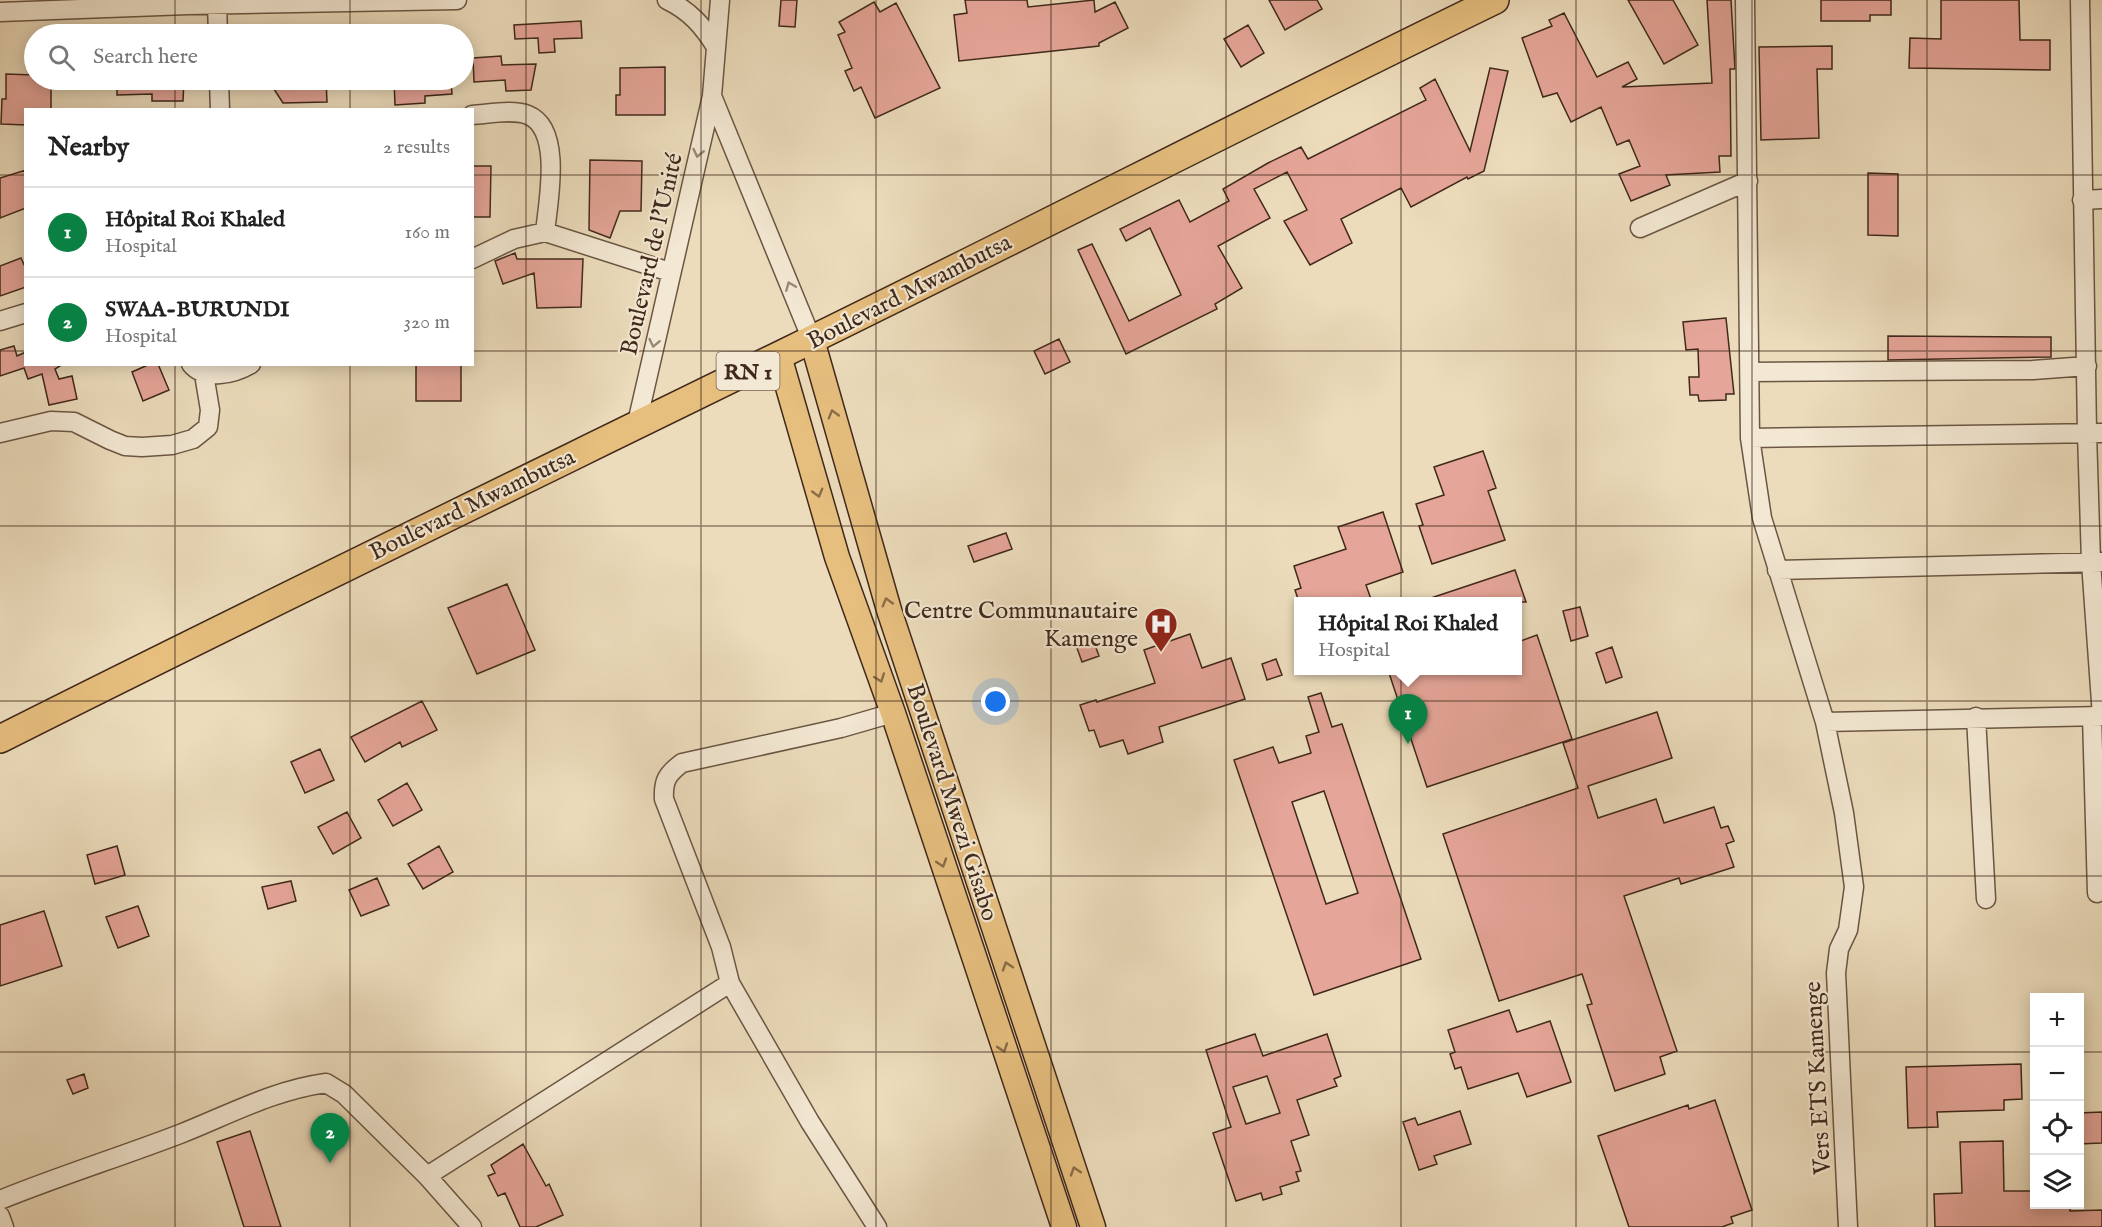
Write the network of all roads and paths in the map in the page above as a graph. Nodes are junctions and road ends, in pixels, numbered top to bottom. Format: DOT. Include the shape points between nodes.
graph roads {
  1 [pos="444,0"];
  2 [pos="457,0"];
  3 [pos="667,0"];
  4 [pos="720,0"];
  5 [pos="1495,0"];
  6 [pos="1745,0"];
  7 [pos="2080,0"];
  8 [pos="188,2"];
  9 [pos="217,5"];
  10 [pos="0,12"];
  11 [pos="218,24"];
  12 [pos="716,47"];
  13 [pos="219,90"];
  14 [pos="712,96"];
  15 [pos="219,108"];
  16 [pos="474,115"];
  17 [pos="1748,181"];
  18 [pos="2102,199"];
  19 [pos="2082,200"];
  20 [pos="1640,228"];
  21 [pos="546,232"];
  22 [pos="474,258"];
  23 [pos="670,272"];
  24 [pos="24,314"];
  25 [pos="2094,316"];
  26 [pos="0,321"];
  27 [pos="812,340"];
  28 [pos="779,356"];
  29 [pos="246,366"];
  30 [pos="2087,366"];
  31 [pos="197,369"];
  32 [pos="1749,372"];
  33 [pos="637,423"];
  34 [pos="2095,433"];
  35 [pos="0,434"];
  36 [pos="1750,438"];
  37 [pos="2097,562"];
  38 [pos="1777,570"];
  39 [pos="893,713"];
  40 [pos="2098,716"];
  41 [pos="1976,717"];
  42 [pos="1825,722"];
  43 [pos="0,738"];
  44 [pos="2097,893"];
  45 [pos="1986,898"];
  46 [pos="730,983"];
  47 [pos="1022,1011"];
  48 [pos="993,1022"];
  49 [pos="427,1176"];
  50 [pos="0,1200"];
  51 [pos="0,1216"];
  52 [pos="4,1227"];
  53 [pos="472,1227"];
  54 [pos="877,1227"];
  55 [pos="1064,1227"];
  56 [pos="1093,1227"];
  57 [pos="1848,1227"];
  1 -- 2 [label="street"];
  1 -- 9 [label="street"];
  3 -- 12 [label="street" via="698,21"];
  4 -- 12 [label="street, Boulevard de l'Unité"];
  5 -- 27 [label="highway, Boulevard Mwambutsa / RN 1"];
  6 -- 17 [label="street, Vers ETS Kamenge"];
  7 -- 19 [label="street"];
  8 -- 9 [label="street"];
  8 -- 10 [label="street"];
  9 -- 11 [label="street"];
  12 -- 14 [label="street, Boulevard de l'Unité"];
  13 -- 15 [label="street"];
  14 -- 23 [label="street, Boulevard de l'Unité, one-way"];
  27 -- 14 [label="street, Boulevard de l'Unité, one-way"];
  16 -- 21 [label="street" via="528,115 539,123 551,159"];
  17 -- 20 [label="street"];
  17 -- 32 [label="street, Vers ETS Kamenge"];
  18 -- 19 [label="street"];
  19 -- 25 [label="street"];
  21 -- 22 [label="street" via="514,240"];
  21 -- 23 [label="street"];
  23 -- 33 [label="street, Boulevard de l'Unité, one-way"];
  24 -- 26 [label="street"];
  25 -- 30 [label="street"];
  27 -- 28 [label="highway, Boulevard Mwambutsa / RN 1"];
  47 -- 27 [label="main road, Boulevard Mwezi Gisabo, one-way" via="889,610"];
  28 -- 33 [label="highway, Boulevard Mwambutsa / RN 1"];
  28 -- 39 [label="main road, Boulevard Mwezi Gisabo, one-way" via="837,557"];
  29 -- 31 [label="street" via="231,372"];
  30 -- 32 [label="street" via="2033,370"];
  30 -- 34 [label="street"];
  31 -- 35 [label="street" via="210,410 208,426 193,439 172,445 125,446 74,422 51,421"];
  32 -- 36 [label="street, Vers ETS Kamenge"];
  33 -- 43 [label="highway, Boulevard Mwambutsa / RN 1"];
  34 -- 36 [label="street"];
  34 -- 37 [label="street"];
  36 -- 38 [label="street, Vers ETS Kamenge" via="1762,518"];
  37 -- 38 [label="street"];
  37 -- 40 [label="street"];
  38 -- 42 [label="street, Vers ETS Kamenge"];
  39 -- 46 [label="street" via="682,763 670,772 663,784 664,799 721,947"];
  39 -- 48 [label="main road, Boulevard Mwezi Gisabo, one-way"];
  40 -- 41 [label="street"];
  40 -- 44 [label="street"];
  41 -- 42 [label="street"];
  41 -- 45 [label="street"];
  42 -- 57 [label="street, Vers ETS Kamenge" via="1854,886 1848,930 1839,949 1836,973"];
  46 -- 49 [label="street"];
  46 -- 54 [label="street" via="810,1122"];
  47 -- 48 [label="main road"];
  56 -- 47 [label="main road, Boulevard Mwezi Gisabo, one-way"];
  48 -- 55 [label="main road, Boulevard Mwezi Gisabo, one-way"];
  49 -- 50 [label="street" via="344,1095 326,1083 288,1089"];
  49 -- 53 [label="street"];
  51 -- 52 [label="street"];
}
